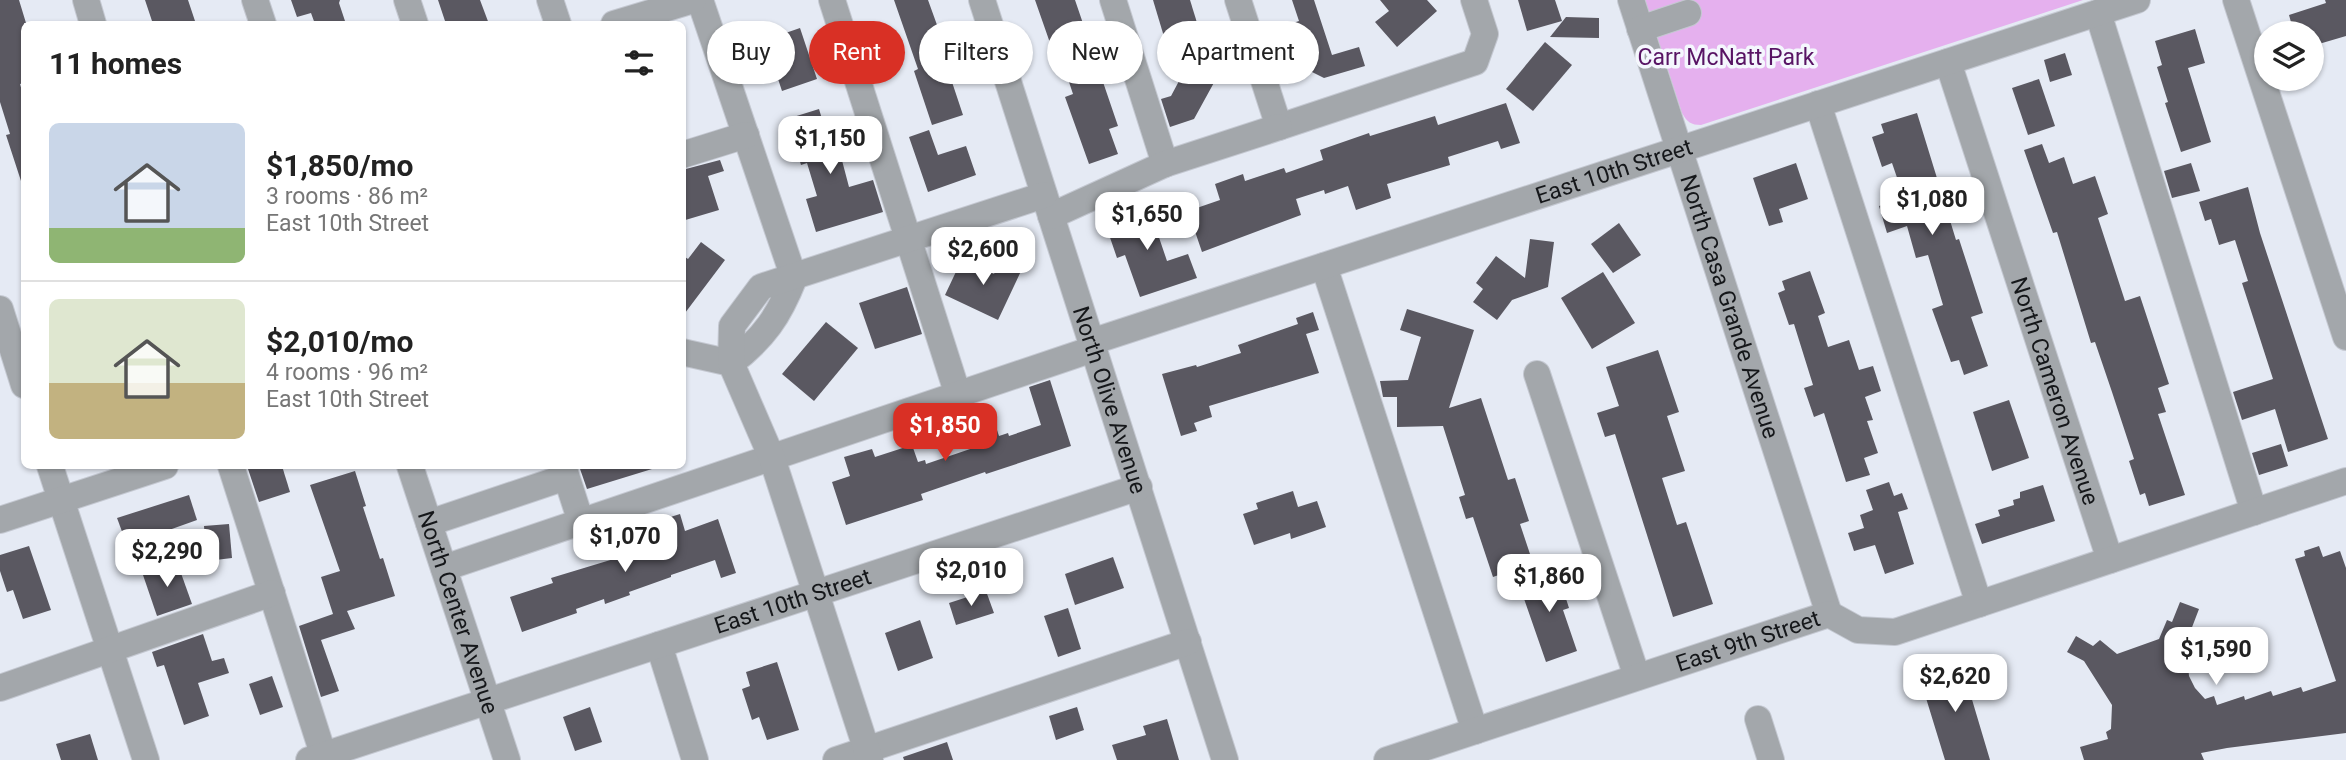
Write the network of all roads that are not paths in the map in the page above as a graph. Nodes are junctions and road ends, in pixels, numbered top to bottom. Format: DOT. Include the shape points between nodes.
graph roads {
  1 [pos="86,0"];
  2 [pos="255,0"];
  3 [pos="407,0"];
  4 [pos="550,0"];
  5 [pos="693,0"];
  6 [pos="699,0"];
  7 [pos="832,0"];
  8 [pos="982,0"];
  9 [pos="1113,0"];
  10 [pos="1238,0"];
  11 [pos="1474,0"];
  12 [pos="1631,0"];
  13 [pos="2137,0"];
  14 [pos="2236,0"];
  15 [pos="1689,13"];
  16 [pos="2098,13"];
  17 [pos="92,21"];
  18 [pos="262,21"];
  19 [pos="414,21"];
  20 [pos="557,21"];
  21 [pos="624,21"];
  22 [pos="1640,29"];
  23 [pos="1948,62"];
  24 [pos="1818,104"];
  25 [pos="1279,127"];
  26 [pos="746,135"];
  27 [pos="1680,150"];
  28 [pos="686,154"];
  29 [pos="1165,164"];
  30 [pos="1048,206"];
  31 [pos="909,240"];
  32 [pos="1324,266"];
  33 [pos="794,278"];
  34 [pos="0,309"];
  35 [pos="2346,337"];
  36 [pos="1092,346"];
  37 [pos="686,353"];
  38 [pos="731,363"];
  39 [pos="1537,374"];
  40 [pos="21,376"];
  41 [pos="958,395"];
  42 [pos="772,458"];
  43 [pos="51,469"];
  44 [pos="156,469"];
  45 [pos="232,469"];
  46 [pos="411,469"];
  47 [pos="565,471"];
  48 [pos="2346,481"];
  49 [pos="1139,487"];
  50 [pos="62,499"];
  51 [pos="2254,512"];
  52 [pos="0,520"];
  53 [pos="581,522"];
  54 [pos="429,523"];
  55 [pos="2110,560"];
  56 [pos="444,568"];
  57 [pos="272,593"];
  58 [pos="816,593"];
  59 [pos="1979,604"];
  60 [pos="1829,614"];
  61 [pos="1188,642"];
  62 [pos="659,645"];
  63 [pos="111,650"];
  64 [pos="1637,677"];
  65 [pos="0,688"];
  66 [pos="488,701"];
  67 [pos="1758,719"];
  68 [pos="1475,731"];
  69 [pos="868,755"];
  70 [pos="319,758"];
  71 [pos="146,760"];
  72 [pos="507,760"];
  73 [pos="695,760"];
  74 [pos="836,760"];
  75 [pos="1225,760"];
  76 [pos="1387,760"];
  77 [pos="1770,760"];
  1 -- 17 [label="street"];
  2 -- 18 [label="street"];
  3 -- 19 [label="street"];
  4 -- 20 [label="street"];
  5 -- 21 [label="street"];
  6 -- 26 [label="street"];
  7 -- 31 [label="street"];
  8 -- 30 [label="street, North Olive Avenue"];
  9 -- 29 [label="street"];
  10 -- 25 [label="street"];
  11 -- 25 [label="street" via="1485,34 1475,62"];
  12 -- 22 [label="street, North Casa Grande Avenue"];
  13 -- 16 [label="street, East 10th Street"];
  14 -- 35 [label="street"];
  15 -- 22 [label="street"];
  16 -- 23 [label="street, East 10th Street"];
  16 -- 51 [label="street"];
  22 -- 27 [label="street, North Casa Grande Avenue"];
  23 -- 24 [label="street, East 10th Street"];
  23 -- 55 [label="street, North Cameron Avenue"];
  24 -- 27 [label="street, East 10th Street"];
  24 -- 59 [label="street"];
  25 -- 29 [label="street"];
  26 -- 28 [label="street"];
  26 -- 33 [label="street"];
  27 -- 32 [label="street, East 10th Street"];
  27 -- 60 [label="street, North Casa Grande Avenue"];
  29 -- 30 [label="street"];
  30 -- 31 [label="street"];
  30 -- 36 [label="street, North Olive Avenue"];
  31 -- 33 [label="street"];
  31 -- 41 [label="street"];
  32 -- 36 [label="street, East 10th Street"];
  32 -- 68 [label="street"];
  33 -- 38 [label="street" via="761,287 732,326"];
  34 -- 40 [label="street"];
  36 -- 41 [label="street, East 10th Street"];
  36 -- 49 [label="street, North Olive Avenue"];
  37 -- 38 [label="street"];
  38 -- 42 [label="street"];
  39 -- 64 [label="street"];
  41 -- 42 [label="street, East 10th Street"];
  42 -- 53 [label="street, East 10th Street"];
  42 -- 58 [label="street"];
  43 -- 50 [label="street"];
  44 -- 50 [label="street"];
  45 -- 57 [label="street"];
  46 -- 54 [label="street, North Center Avenue"];
  47 -- 53 [label="street"];
  47 -- 54 [label="street"];
  48 -- 51 [label="street, East 9th Street"];
  49 -- 58 [label="street, East 10th Street"];
  49 -- 61 [label="street, North Olive Avenue"];
  50 -- 52 [label="street"];
  50 -- 63 [label="street"];
  51 -- 55 [label="street, East 9th Street"];
  53 -- 56 [label="street, East 10th Street"];
  54 -- 56 [label="street, North Center Avenue"];
  55 -- 59 [label="street, East 9th Street"];
  56 -- 66 [label="street, North Center Avenue"];
  57 -- 63 [label="street"];
  57 -- 70 [label="street"];
  58 -- 62 [label="street, East 10th Street"];
  58 -- 69 [label="street"];
  59 -- 60 [label="street, East 9th Street" via="1895,632 1858,630"];
  60 -- 64 [label="street, East 9th Street"];
  61 -- 69 [label="street"];
  61 -- 75 [label="street, North Olive Avenue"];
  62 -- 66 [label="street, East 10th Street"];
  62 -- 73 [label="street"];
  63 -- 65 [label="street"];
  63 -- 71 [label="street"];
  64 -- 68 [label="street, East 9th Street"];
  66 -- 70 [label="street, East 10th Street"];
  66 -- 72 [label="street, North Center Avenue"];
  67 -- 77 [label="street"];
  68 -- 76 [label="street, East 9th Street"];
  69 -- 74 [label="street"];
}
